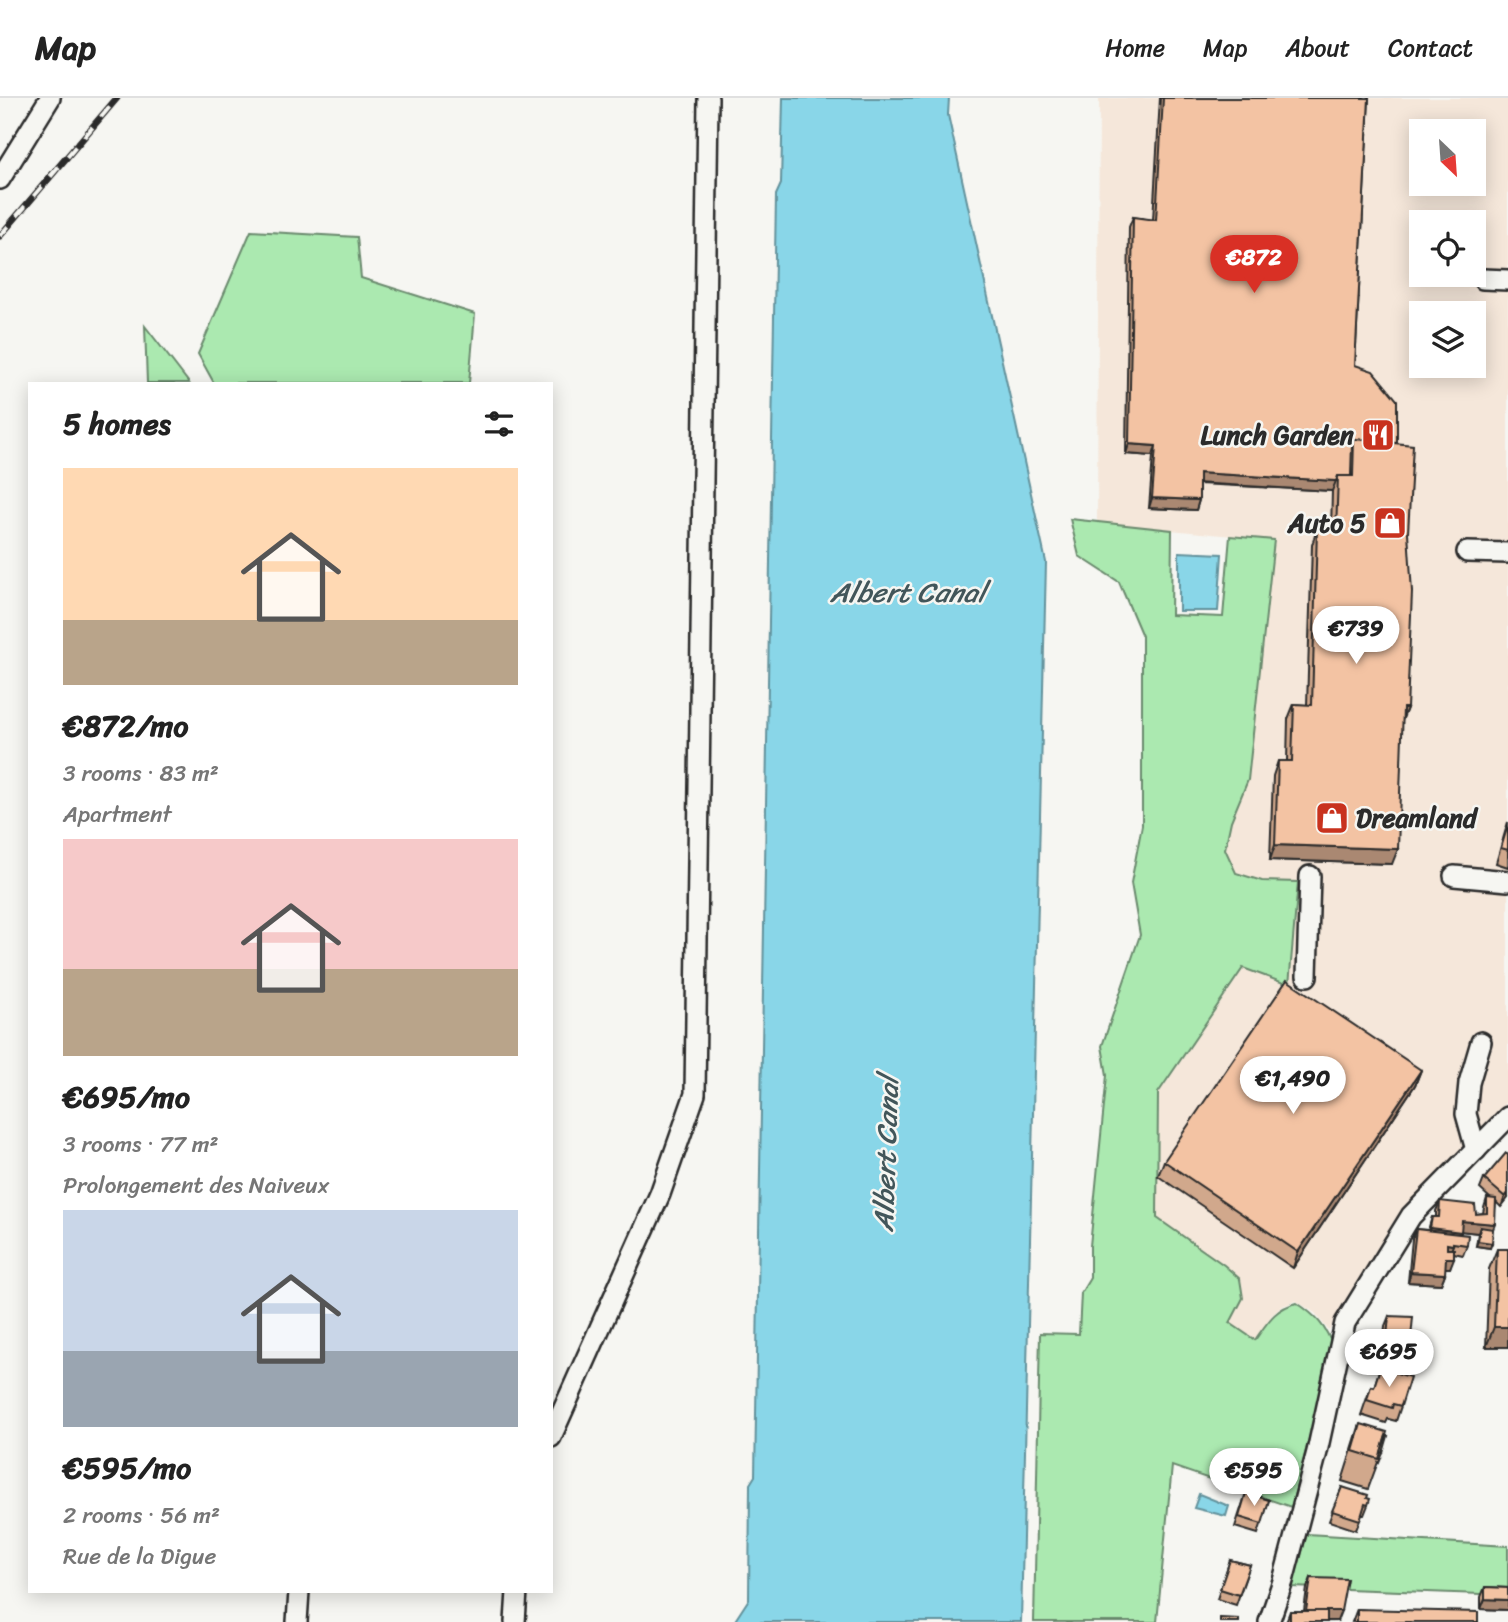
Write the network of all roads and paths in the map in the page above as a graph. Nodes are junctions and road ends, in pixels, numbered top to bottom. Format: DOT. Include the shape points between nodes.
graph roads {
  1 [pos="50,98"];
  2 [pos="708,98"];
  3 [pos="0,178"];
  4 [pos="1486,279"];
  5 [pos="1508,280"];
  6 [pos="1467,552"];
  7 [pos="1508,553"];
  8 [pos="1310,876"];
  9 [pos="1454,876"];
  10 [pos="1508,881"];
  11 [pos="1307,976"];
  12 [pos="1481,1042"];
  13 [pos="1508,1117"];
  14 [pos="1476,1150"];
  15 [pos="553,1433"];
  16 [pos="299,1593"];
  17 [pos="517,1593"];
  18 [pos="297,1622"];
  19 [pos="515,1622"];
  20 [pos="1269,1622"];
  1 -- 3 [label="street"];
  2 -- 15 [label="street" via="695,1094 660,1194"];
  4 -- 5 [label="street"];
  6 -- 7 [label="street"];
  8 -- 11 [label="street"];
  9 -- 10 [label="street"];
  12 -- 14 [label="street" via="1466,1114"];
  13 -- 14 [label="street"];
  14 -- 20 [label="street" via="1411,1216 1345,1323 1317,1452"];
  16 -- 18 [label="street"];
  17 -- 19 [label="street"];
}
